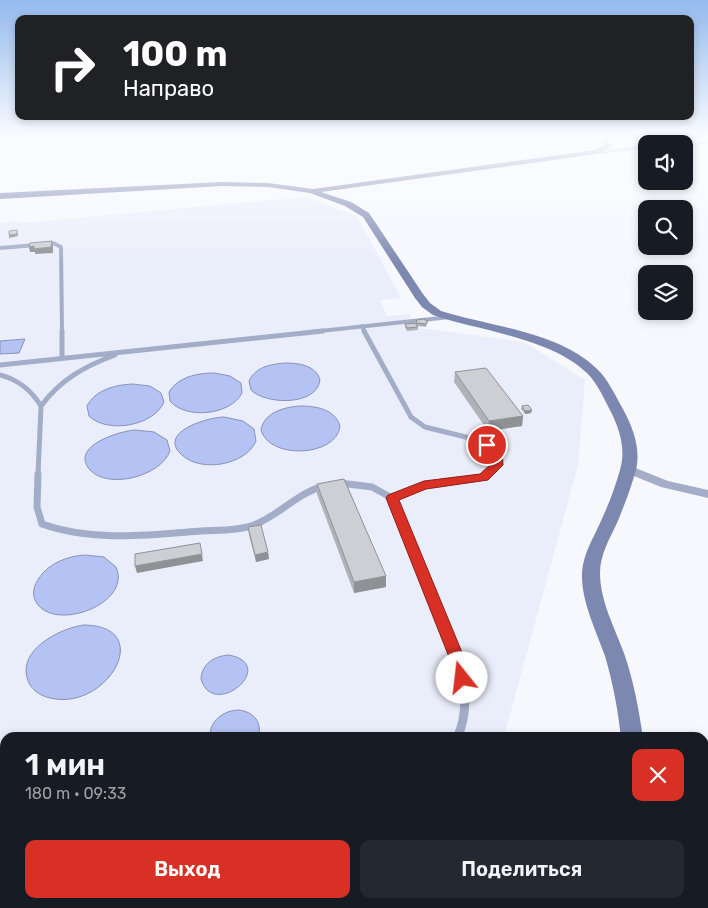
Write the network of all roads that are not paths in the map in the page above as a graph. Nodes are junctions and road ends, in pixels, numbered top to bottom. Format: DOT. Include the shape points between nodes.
graph roads {
  1 [pos="385,181"];
  2 [pos="344,187"];
  3 [pos="310,191"];
  4 [pos="0,196"];
  5 [pos="334,198"];
  6 [pos="0,248"];
  7 [pos="450,317"];
  8 [pos="362,326"];
  9 [pos="126,351"];
  10 [pos="62,358"];
  11 [pos="0,365"];
  12 [pos="0,375"];
  13 [pos="41,406"];
  14 [pos="628,469"];
  15 [pos="708,494"];
  16 [pos="392,498"];
  17 [pos="460,732"];
  18 [pos="631,732"];
  1 -- 2 [label="street"];
  2 -- 3 [label="street"];
  2 -- 5 [label="street" via="333,193"];
  3 -- 4 [label="street" via="268,185 222,184"];
  3 -- 5 [label="street"];
  5 -- 7 [label="street" via="366,215 426,305"];
  6 -- 10 [label="lane" via="53,243 61,247"];
  7 -- 8 [label="lane"];
  7 -- 14 [label="street" via="524,337 560,350 584,364 600,381 625,426 630,442"];
  8 -- 9 [label="lane"];
  8 -- 16 [label="lane" via="411,417 425,427 478,440 496,450 497,465 484,477 424,485"];
  9 -- 10 [label="lane"];
  9 -- 13 [label="lane" via="98,361 60,383"];
  10 -- 11 [label="lane"];
  12 -- 13 [label="lane" via="24,384"];
  13 -- 16 [label="lane" via="37,507 42,524 52,529 78,534 115,535 235,529 253,526 312,488 338,483 372,487"];
  14 -- 15 [label="street" via="665,484"];
  14 -- 18 [label="street" via="611,517 593,553 590,575 618,667"];
  16 -- 17 [label="lane" via="459,662 465,693 464,723"];
}
